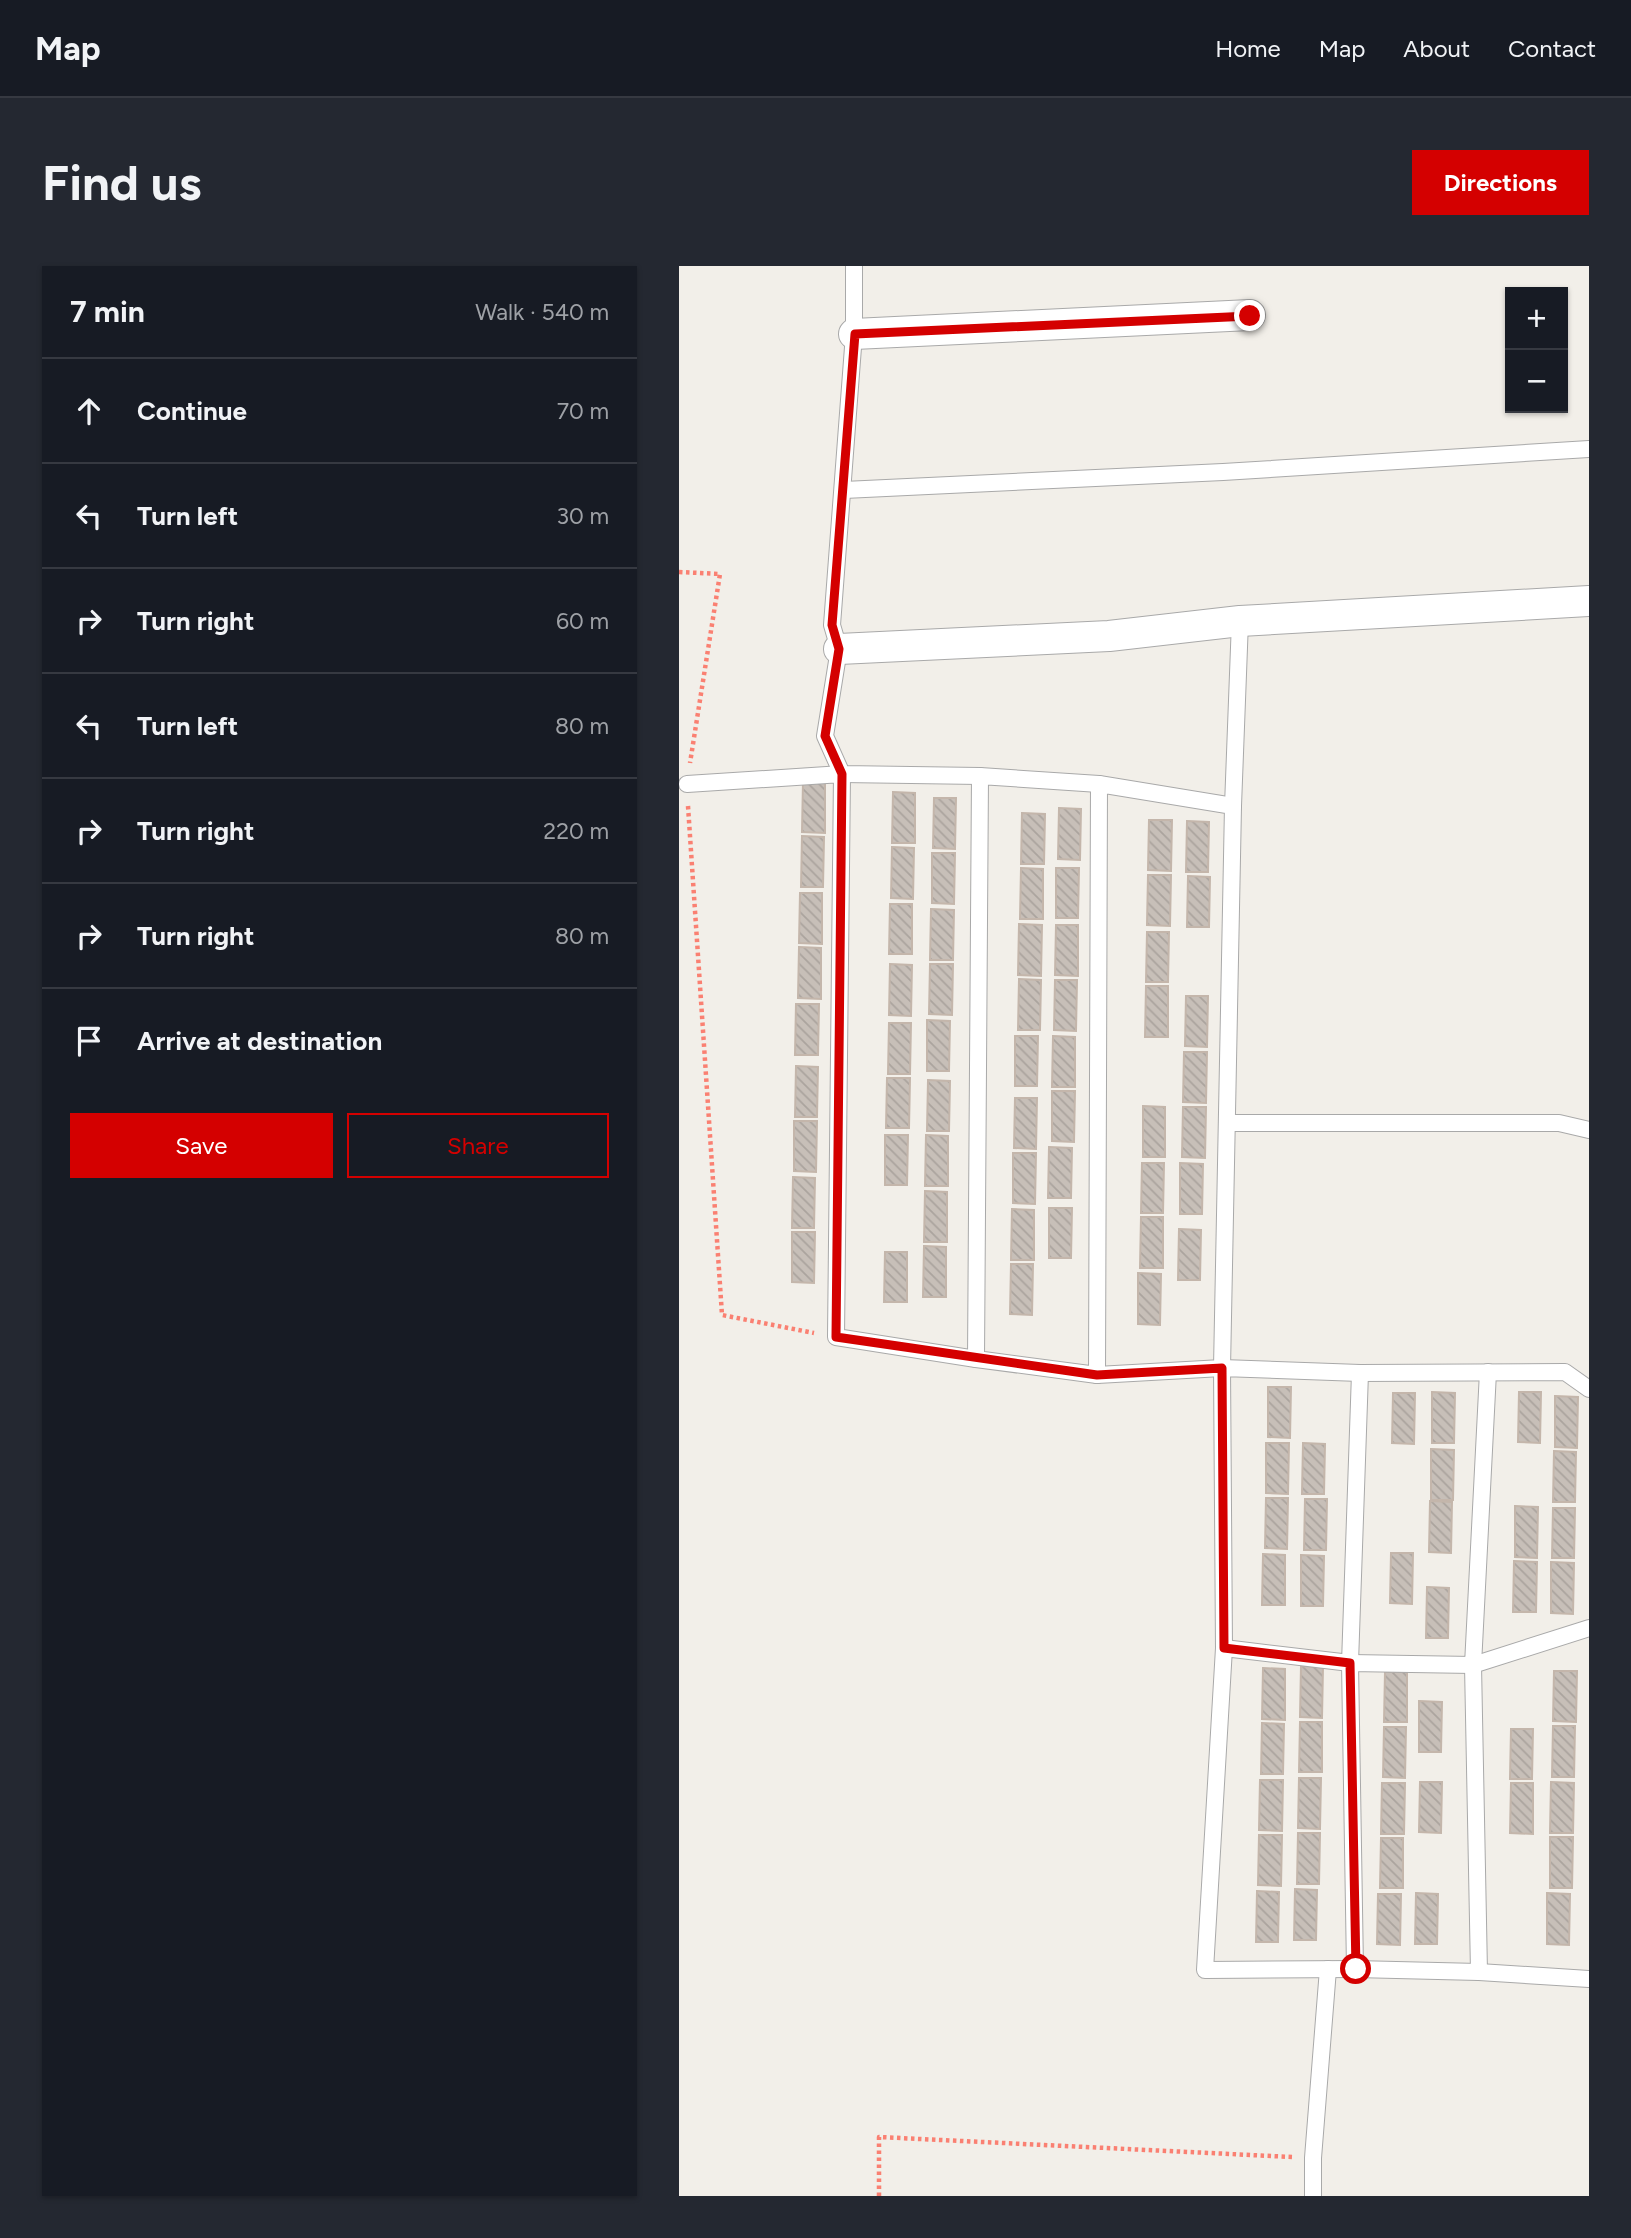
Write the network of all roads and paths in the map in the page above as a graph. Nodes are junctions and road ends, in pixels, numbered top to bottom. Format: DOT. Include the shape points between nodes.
graph roads {
  1 [pos="854,266"];
  2 [pos="1250,316"];
  3 [pos="855,334"];
  4 [pos="1589,449"];
  5 [pos="844,490"];
  6 [pos="679,572"];
  7 [pos="1589,601"];
  8 [pos="1240,621"];
  9 [pos="839,649"];
  10 [pos="842,774"];
  11 [pos="980,776"];
  12 [pos="687,784"];
  13 [pos="1099,784"];
  14 [pos="1233,806"];
  15 [pos="1227,1123"];
  16 [pos="1589,1130"];
  17 [pos="836,1337"];
  18 [pos="976,1359"];
  19 [pos="1222,1368"];
  20 [pos="1488,1371"];
  21 [pos="1360,1373"];
  22 [pos="1097,1375"];
  23 [pos="1589,1389"];
  24 [pos="1589,1628"];
  25 [pos="1224,1648"];
  26 [pos="1350,1663"];
  27 [pos="1473,1665"];
  28 [pos="1328,1969"];
  29 [pos="1356,1969"];
  30 [pos="1479,1972"];
  31 [pos="1589,1979"];
  32 [pos="1313,2158"];
  33 [pos="879,2196"];
  34 [pos="1313,2196"];
  1 -- 3 [label="lane"];
  2 -- 3 [label="street"];
  3 -- 5 [label="lane"];
  4 -- 5 [label="lane"];
  5 -- 9 [label="lane" via="832,625"];
  6 -- 12 [label="path" via="720,574"];
  7 -- 8 [label="street"];
  8 -- 9 [label="street" via="1109,636"];
  8 -- 14 [label="lane"];
  9 -- 10 [label="lane" via="825,736"];
  10 -- 11 [label="lane"];
  10 -- 12 [label="lane"];
  10 -- 17 [label="lane"];
  11 -- 13 [label="lane"];
  11 -- 18 [label="lane"];
  12 -- 17 [label="path" via="722,1315"];
  13 -- 14 [label="lane"];
  13 -- 22 [label="lane"];
  14 -- 15 [label="lane"];
  15 -- 16 [label="lane" via="1559,1123"];
  15 -- 19 [label="lane"];
  17 -- 18 [label="lane"];
  18 -- 22 [label="lane"];
  19 -- 21 [label="lane"];
  19 -- 22 [label="lane"];
  19 -- 25 [label="lane"];
  20 -- 21 [label="lane"];
  20 -- 23 [label="lane" via="1565,1372"];
  20 -- 27 [label="lane"];
  21 -- 26 [label="lane"];
  24 -- 27 [label="lane"];
  25 -- 26 [label="lane"];
  25 -- 28 [label="lane" via="1205,1970"];
  26 -- 27 [label="lane"];
  26 -- 29 [label="lane"];
  27 -- 30 [label="lane"];
  28 -- 29 [label="lane"];
  28 -- 32 [label="lane"];
  29 -- 30 [label="lane"];
  30 -- 31 [label="lane"];
  32 -- 33 [label="path" via="879,2137"];
  32 -- 34 [label="lane"];
}
